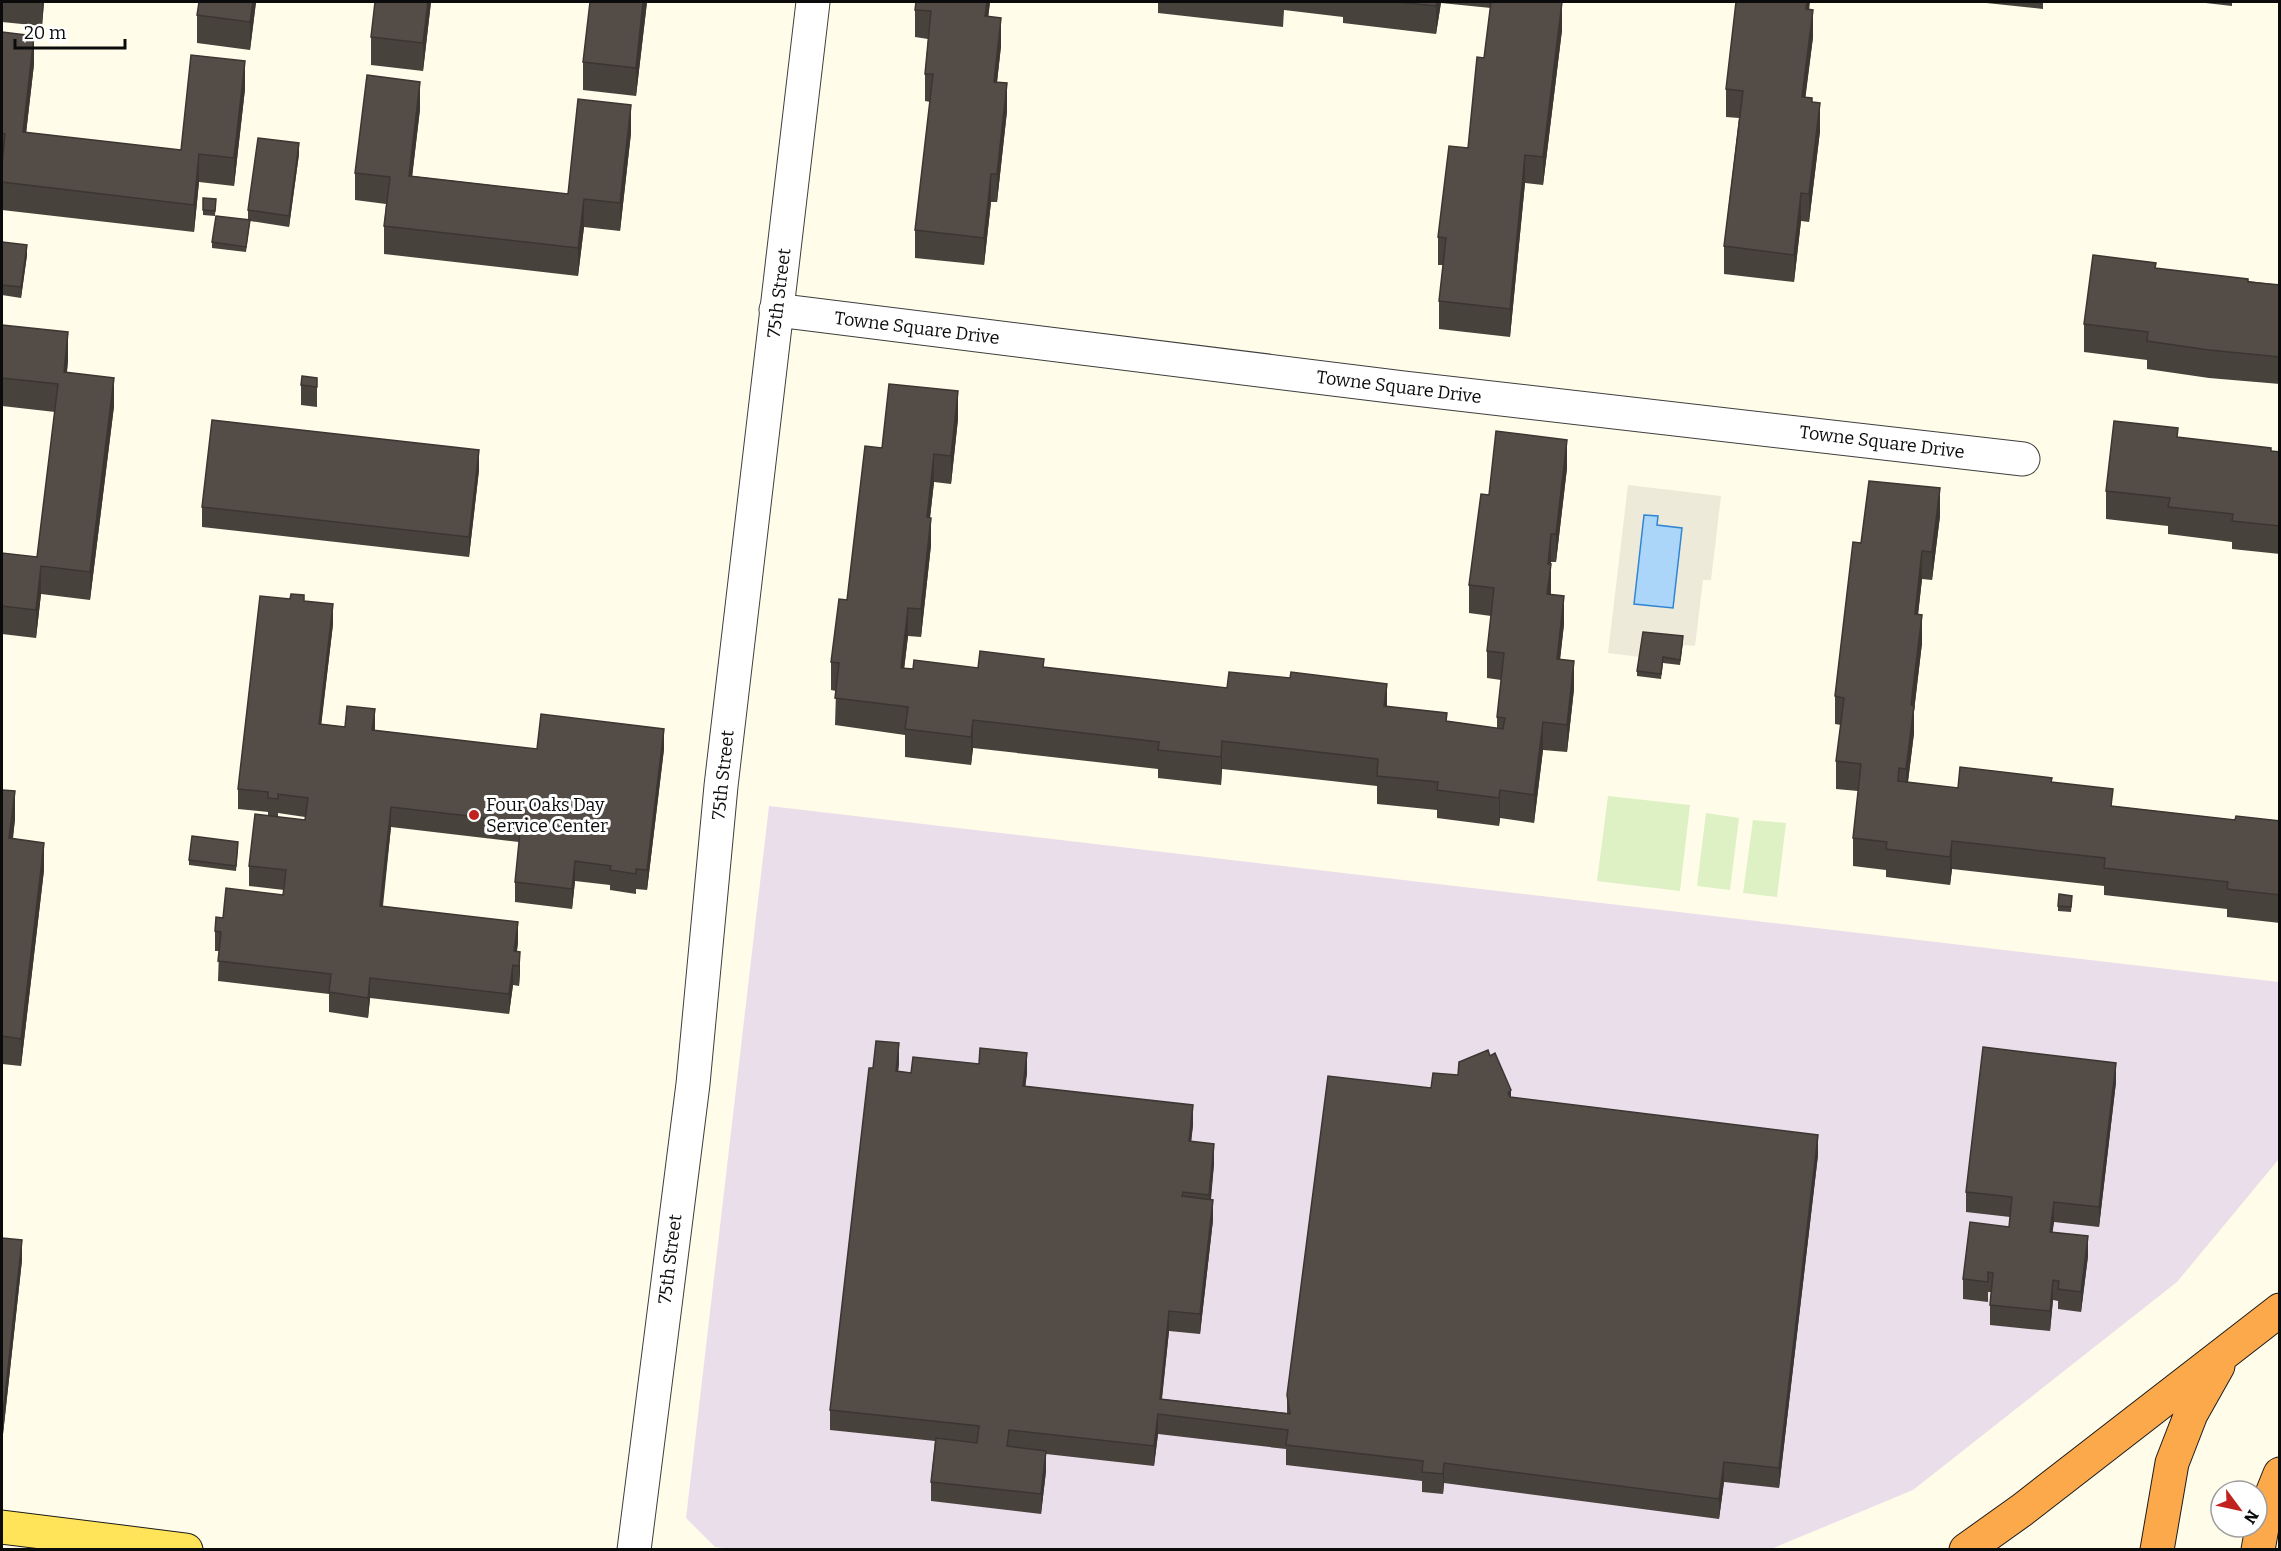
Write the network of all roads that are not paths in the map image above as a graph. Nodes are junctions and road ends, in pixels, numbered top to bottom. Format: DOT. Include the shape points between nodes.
graph roads {
  1 [pos="813,2"];
  2 [pos="776,310"];
  3 [pos="2023,459"];
  4 [pos="2280,1310"];
  5 [pos="2227,1352"];
  6 [pos="2280,1474"];
  7 [pos="2,1527"];
  8 [pos="186,1550"];
  9 [pos="634,1550"];
  10 [pos="1966,1550"];
  11 [pos="2157,1550"];
  12 [pos="2258,1550"];
  1 -- 2 [label="street, 75th Street"];
  2 -- 3 [label="street, Towne Square Drive"];
  2 -- 9 [label="street, 75th Street" via="721,786 693,1084"];
  4 -- 5 [label="highway"];
  5 -- 10 [label="highway"];
  5 -- 11 [label="highway" via="2191,1414 2172,1463"];
  6 -- 12 [label="highway" via="2265,1511"];
  7 -- 8 [label="main road"];
}
